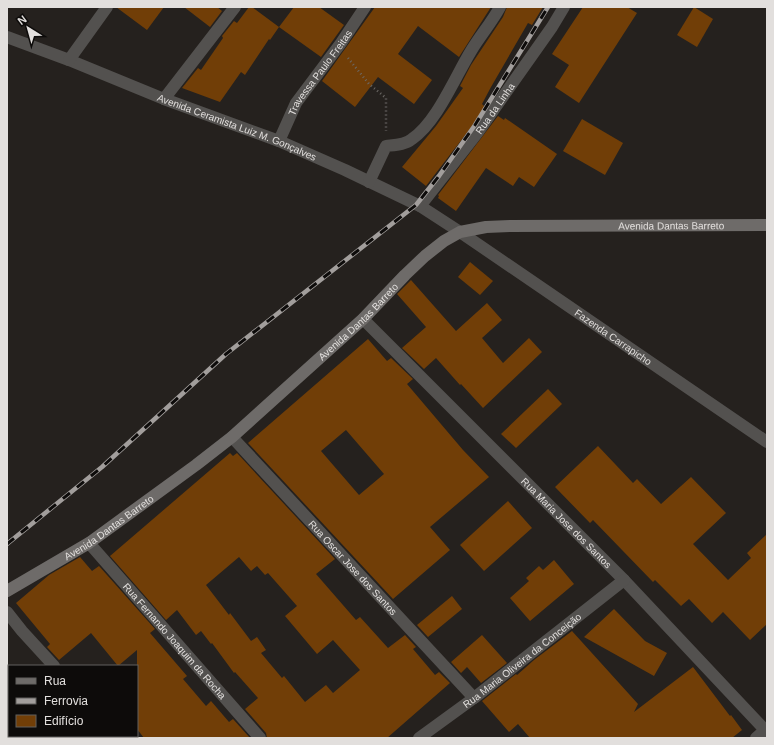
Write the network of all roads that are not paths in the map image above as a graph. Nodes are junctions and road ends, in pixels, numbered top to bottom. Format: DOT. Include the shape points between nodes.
graph roads {
  1 [pos="107,7"];
  2 [pos="235,7"];
  3 [pos="358,7"];
  4 [pos="365,7"];
  5 [pos="500,7"];
  6 [pos="564,7"];
  7 [pos="355,21"];
  8 [pos="7,37"];
  9 [pos="69,60"];
  10 [pos="164,99"];
  11 [pos="279,142"];
  12 [pos="369,182"];
  13 [pos="420,206"];
  14 [pos="767,225"];
  15 [pos="460,232"];
  16 [pos="363,319"];
  17 [pos="232,437"];
  18 [pos="767,442"];
  19 [pos="89,543"];
  20 [pos="624,580"];
  21 [pos="7,591"];
  22 [pos="7,612"];
  23 [pos="53,665"];
  24 [pos="474,698"];
  25 [pos="260,738"];
  26 [pos="419,738"];
  27 [pos="756,738"];
  1 -- 9 [label="street"];
  2 -- 10 [label="street"];
  3 -- 7 [label="street"];
  4 -- 7 [label="street, Travessa Paulo Freitas"];
  5 -- 12 [label="street" via="427,125 404,144 386,146"];
  6 -- 13 [label="street, Rua da Linha" via="478,132"];
  7 -- 11 [label="street, Travessa Paulo Freitas" via="296,103"];
  8 -- 9 [label="street, Avenida Ceramista Luiz M. Gonçalves"];
  9 -- 10 [label="street, Avenida Ceramista Luiz M. Gonçalves"];
  10 -- 11 [label="street, Avenida Ceramista Luiz M. Gonçalves"];
  11 -- 12 [label="street, Avenida Ceramista Luiz M. Gonçalves"];
  12 -- 13 [label="street, Avenida Ceramista Luiz M. Gonçalves"];
  13 -- 15 [label="street, Avenida Ceramista Luiz M. Gonçalves"];
  14 -- 15 [label="main road, Avenida Dantas Barreto" via="486,226"];
  15 -- 16 [label="main road, Avenida Dantas Barreto" via="425,256"];
  15 -- 18 [label="street, Fazenda Carrapicho"];
  16 -- 17 [label="main road, Avenida Dantas Barreto"];
  16 -- 20 [label="street, Rua Maria Jose dos Santos"];
  17 -- 19 [label="main road, Avenida Dantas Barreto"];
  17 -- 24 [label="street, Rua Oscar Jose dos Santos"];
  19 -- 21 [label="main road, Avenida Dantas Barreto"];
  19 -- 25 [label="street, Rua Fernando Joaquim da Rocha"];
  20 -- 24 [label="street, Rua Maria Oliveira da Conceição"];
  20 -- 27 [label="street, Rua Maria Jose dos Santos" via="765,730"];
  22 -- 23 [label="street"];
  24 -- 26 [label="street, Rua Maria Oliveira da Conceição"];
}
